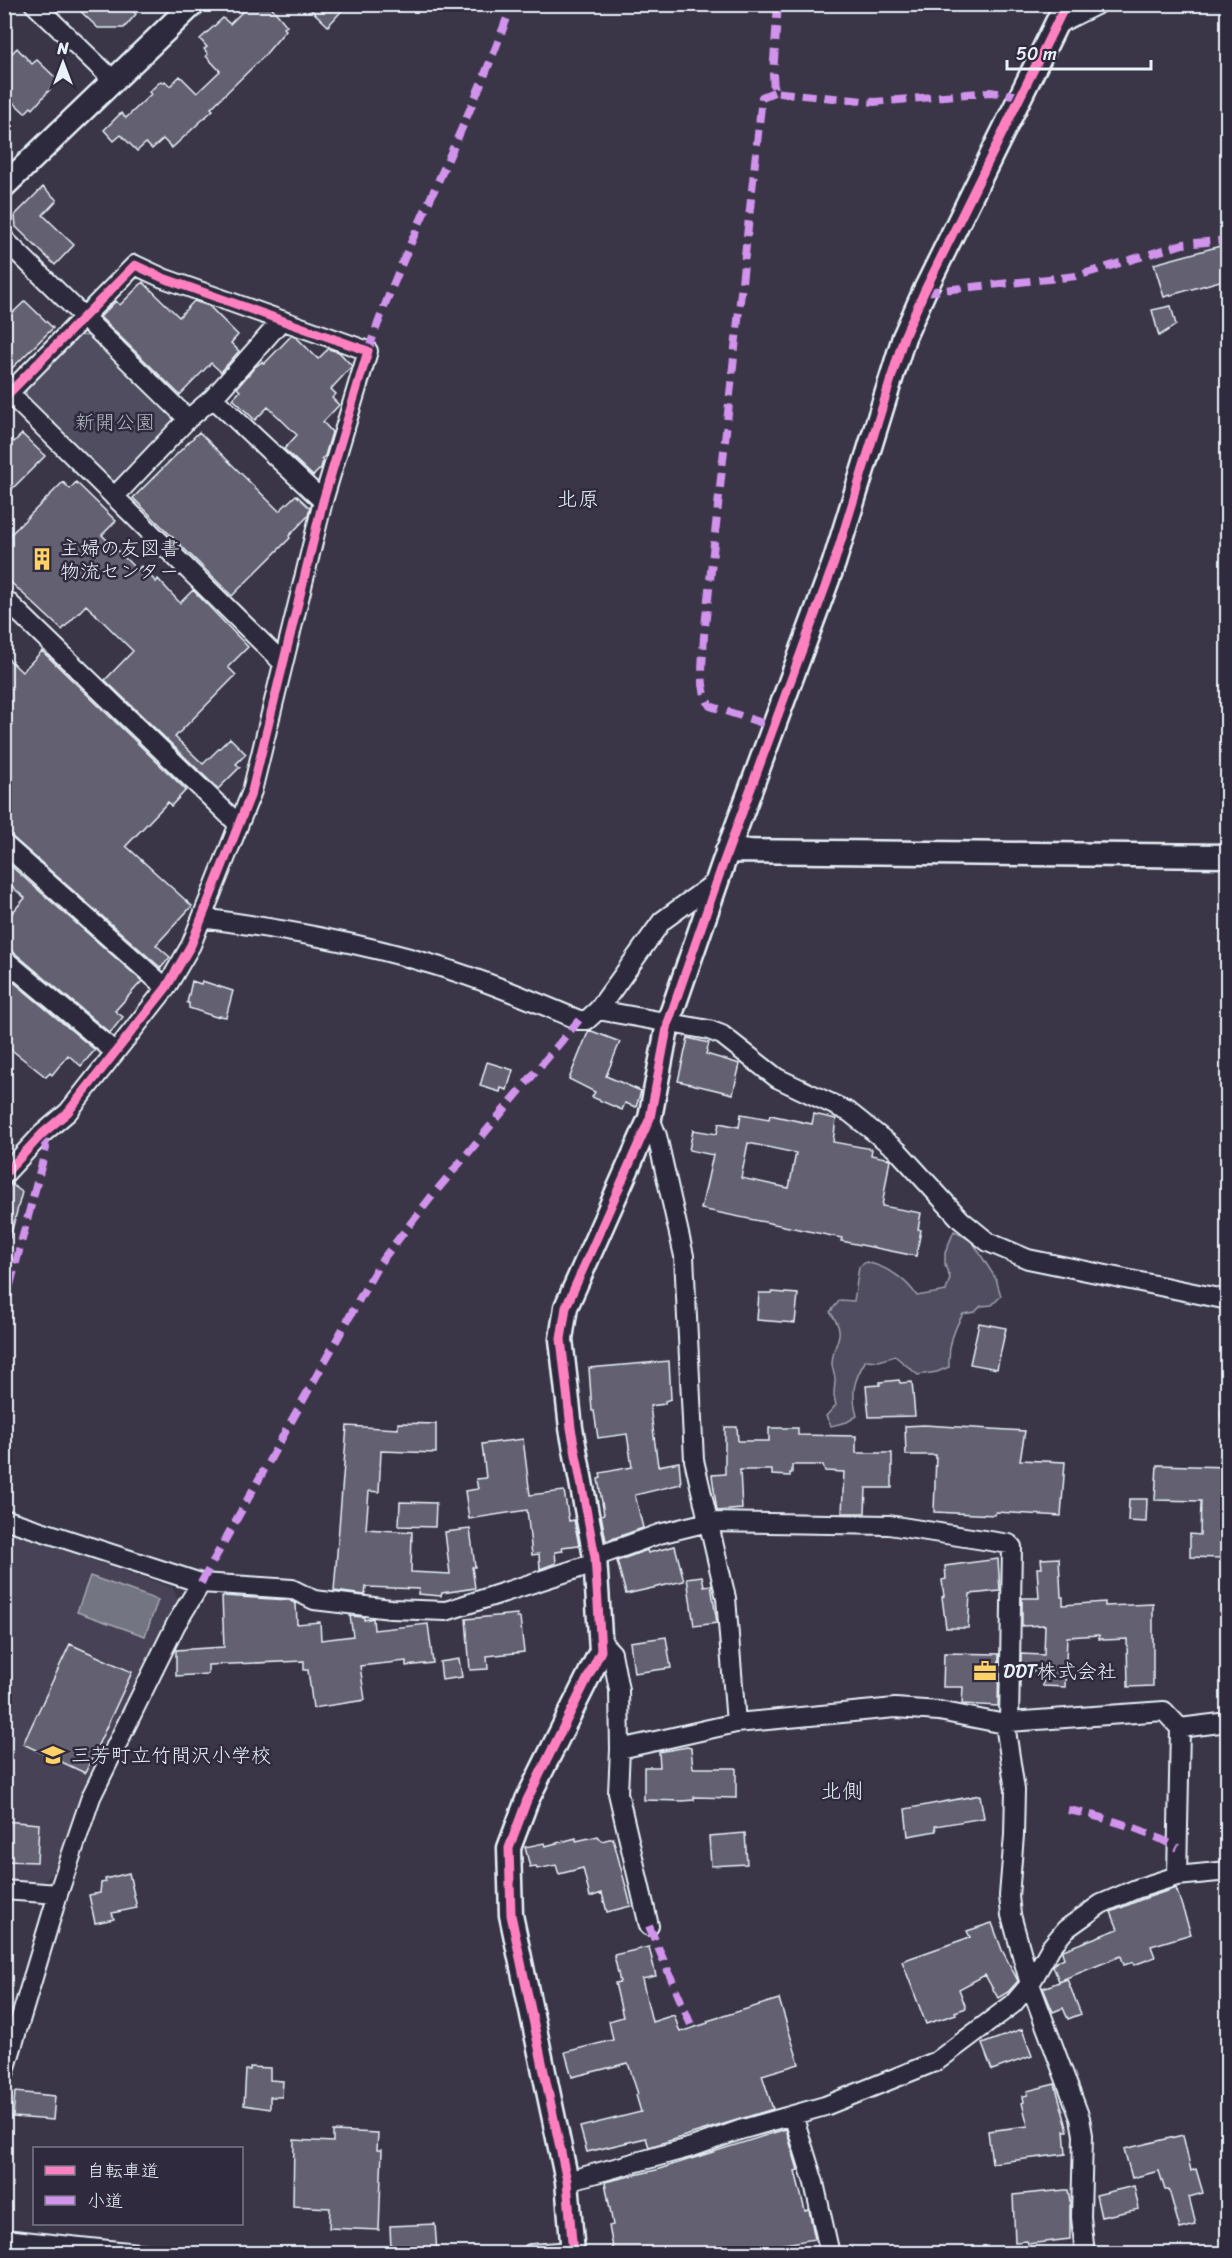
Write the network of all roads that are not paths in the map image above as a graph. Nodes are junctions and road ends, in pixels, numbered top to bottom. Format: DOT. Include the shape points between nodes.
graph roads {
  1 [pos="34,4"];
  2 [pos="194,4"];
  3 [pos="1066,4"];
  4 [pos="1098,4"];
  5 [pos="1056,25"];
  6 [pos="113,80"];
  7 [pos="4,186"];
  8 [pos="4,239"];
  9 [pos="82,318"];
  10 [pos="282,320"];
  11 [pos="7,395"];
  12 [pos="213,398"];
  13 [pos="188,419"];
  14 [pos="114,497"];
  15 [pos="323,501"];
  16 [pos="8,608"];
  17 [pos="282,662"];
  18 [pos="238,824"];
  19 [pos="4,844"];
  20 [pos="727,851"];
  21 [pos="1227,856"];
  22 [pos="717,881"];
  23 [pos="202,918"];
  24 [pos="4,959"];
  25 [pos="166,988"];
  26 [pos="598,1010"];
  27 [pos="668,1023"];
  28 [pos="115,1052"];
  29 [pos="650,1118"];
  30 [pos="4,1174"];
  31 [pos="1227,1300"];
  32 [pos="4,1519"];
  33 [pos="708,1522"];
  34 [pos="595,1560"];
  35 [pos="201,1583"];
  36 [pos="600,1640"];
  37 [pos="1227,1722"];
  38 [pos="736,1723"];
  39 [pos="1007,1723"];
  40 [pos="1180,1728"];
  41 [pos="620,1749"];
  42 [pos="1227,1871"];
  43 [pos="1177,1876"];
  44 [pos="4,1890"];
  45 [pos="58,1894"];
  46 [pos="649,1926"];
  47 [pos="1030,1984"];
  48 [pos="4,2074"];
  49 [pos="793,2115"];
  50 [pos="567,2181"];
  51 [pos="4,2239"];
  52 [pos="573,2252"];
  53 [pos="147,2253"];
  54 [pos="531,2253"];
  55 [pos="830,2253"];
  56 [pos="1085,2253"];
  1 -- 6 [label="street"];
  2 -- 6 [label="street"];
  3 -- 5 [label="street"];
  4 -- 5 [label="street"];
  5 -- 20 [label="street" via="904,337 834,563"];
  6 -- 7 [label="street"];
  8 -- 9 [label="street"];
  9 -- 10 [label="street" via="135,265"];
  9 -- 11 [label="street"];
  9 -- 13 [label="street"];
  10 -- 12 [label="street"];
  10 -- 15 [label="street" via="368,351"];
  11 -- 14 [label="street"];
  12 -- 13 [label="street"];
  12 -- 15 [label="street"];
  13 -- 14 [label="street"];
  14 -- 17 [label="street"];
  15 -- 17 [label="street"];
  16 -- 18 [label="street"];
  17 -- 18 [label="street" via="252,791"];
  18 -- 23 [label="street"];
  19 -- 25 [label="street"];
  20 -- 21 [label="street"];
  20 -- 22 [label="street"];
  22 -- 26 [label="street" via="662,921"];
  22 -- 27 [label="street"];
  23 -- 25 [label="street"];
  23 -- 26 [label="street" via="378,950 489,984 579,1020 587,1020"];
  24 -- 28 [label="street"];
  25 -- 28 [label="street"];
  26 -- 27 [label="street"];
  27 -- 29 [label="street"];
  27 -- 31 [label="street" via="722,1035 777,1078 849,1112 898,1151 961,1221 988,1242 1028,1259"];
  28 -- 30 [label="street" via="68,1112"];
  29 -- 33 [label="street" via="684,1256 694,1460"];
  29 -- 34 [label="street" via="567,1308 561,1339 571,1428"];
  32 -- 35 [label="street"];
  33 -- 34 [label="street" via="659,1534"];
  33 -- 38 [label="street" via="726,1598"];
  33 -- 39 [label="street" via="889,1525 1009,1544 1012,1547"];
  34 -- 35 [label="street" via="446,1611 314,1600 292,1588"];
  34 -- 36 [label="street"];
  35 -- 45 [label="street" via="176,1624 91,1797"];
  36 -- 41 [label="street" via="612,1653 620,1690"];
  36 -- 50 [label="street" via="598,1660 526,1800 509,1848 512,1915"];
  37 -- 40 [label="street"];
  38 -- 39 [label="street" via="895,1708"];
  38 -- 41 [label="street"];
  39 -- 40 [label="street" via="1164,1711"];
  39 -- 47 [label="street" via="1015,1790 1009,1896"];
  40 -- 43 [label="street"];
  41 -- 46 [label="street" via="618,1793"];
  42 -- 43 [label="street"];
  43 -- 47 [label="street" via="1101,1904 1065,1929"];
  44 -- 45 [label="street"];
  45 -- 48 [label="street"];
  47 -- 49 [label="street" via="1013,2004 937,2061"];
  47 -- 56 [label="street" via="1080,2118"];
  49 -- 50 [label="street"];
  49 -- 55 [label="street"];
  50 -- 52 [label="street"];
  51 -- 53 [label="street"];
  52 -- 54 [label="street"];
}
